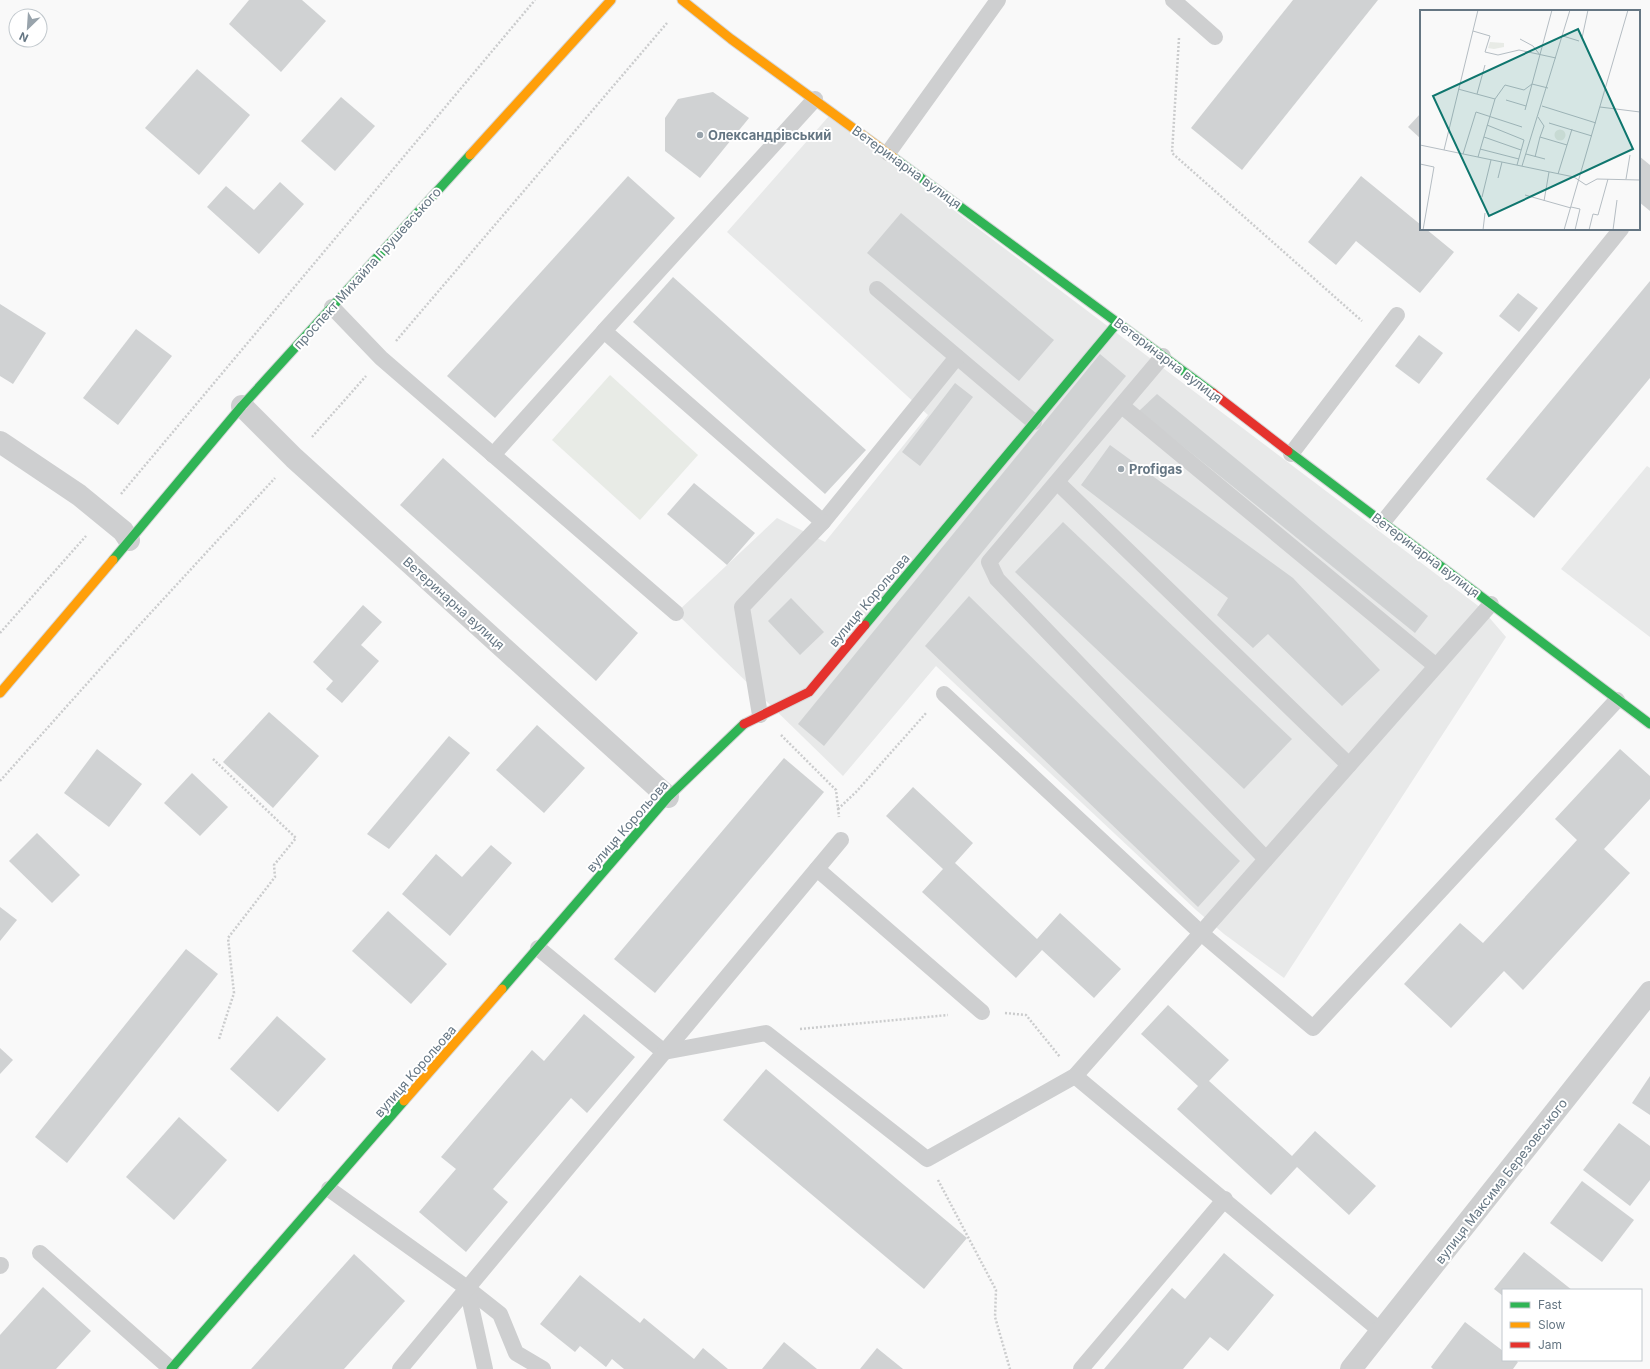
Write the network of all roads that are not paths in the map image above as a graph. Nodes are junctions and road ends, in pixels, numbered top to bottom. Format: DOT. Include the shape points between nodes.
graph roads {
  1 [pos="610,0"];
  2 [pos="998,0"];
  3 [pos="683,1"];
  4 [pos="1177,4"];
  5 [pos="1215,37"];
  6 [pos="815,99"];
  7 [pos="888,153"];
  8 [pos="1621,230"];
  9 [pos="877,289"];
  10 [pos="332,307"];
  11 [pos="1397,314"];
  12 [pos="1118,322"];
  13 [pos="604,331"];
  14 [pos="957,356"];
  15 [pos="1164,356"];
  16 [pos="242,406"];
  17 [pos="1122,406"];
  18 [pos="1034,422"];
  19 [pos="0,442"];
  20 [pos="1291,454"];
  21 [pos="493,455"];
  22 [pos="1057,482"];
  23 [pos="823,522"];
  24 [pos="1382,522"];
  25 [pos="129,540"];
  26 [pos="1491,604"];
  27 [pos="676,613"];
  28 [pos="1436,666"];
  29 [pos="0,693"];
  30 [pos="944,694"];
  31 [pos="1617,700"];
  32 [pos="760,715"];
  33 [pos="1650,724"];
  34 [pos="1349,765"];
  35 [pos="668,797"];
  36 [pos="841,840"];
  37 [pos="1266,859"];
  38 [pos="817,869"];
  39 [pos="1201,933"];
  40 [pos="538,948"];
  41 [pos="1650,992"];
  42 [pos="982,1012"];
  43 [pos="664,1052"];
  44 [pos="1075,1076"];
  45 [pos="329,1189"];
  46 [pos="1225,1200"];
  47 [pos="40,1253"];
  48 [pos="467,1288"];
  49 [pos="1382,1332"];
  50 [pos="171,1369"];
  51 [pos="400,1369"];
  52 [pos="485,1369"];
  53 [pos="542,1369"];
  54 [pos="1081,1369"];
  55 [pos="1351,1369"];
  1 -- 10 [label="street, проспект Михайла Грушевського"];
  2 -- 7 [label="lane"];
  3 -- 6 [label="street, Ветеринарна вулиця"];
  4 -- 5 [label="lane"];
  6 -- 7 [label="street, Ветеринарна вулиця"];
  6 -- 13 [label="lane"];
  7 -- 12 [label="street, Ветеринарна вулиця"];
  8 -- 24 [label="lane"];
  9 -- 14 [label="lane"];
  10 -- 16 [label="street, проспект Михайла Грушевського"];
  10 -- 21 [label="lane" via="382,358"];
  11 -- 20 [label="lane"];
  12 -- 15 [label="street, Ветеринарна вулиця"];
  12 -- 18 [label="street, вулиця Корольова"];
  13 -- 21 [label="lane"];
  13 -- 23 [label="lane"];
  14 -- 18 [label="lane"];
  14 -- 23 [label="lane"];
  15 -- 17 [label="lane"];
  15 -- 20 [label="street, Ветеринарна вулиця"];
  16 -- 25 [label="street, проспект Михайла Грушевського"];
  16 -- 35 [label="street, Ветеринарна вулиця" via="294,458"];
  17 -- 22 [label="lane"];
  17 -- 28 [label="lane"];
  18 -- 32 [label="street, вулиця Корольова" via="808,692"];
  19 -- 25 [label="street" via="79,494 123,531"];
  20 -- 24 [label="street, Ветеринарна вулиця"];
  21 -- 27 [label="lane"];
  22 -- 34 [label="lane"];
  22 -- 37 [label="lane" via="989,562 997,579"];
  23 -- 32 [label="lane" via="742,607"];
  24 -- 26 [label="street, Ветеринарна вулиця"];
  25 -- 29 [label="street, проспект Михайла Грушевського"];
  26 -- 28 [label="lane"];
  26 -- 31 [label="street, Ветеринарна вулиця"];
  28 -- 34 [label="lane"];
  30 -- 39 [label="lane"];
  31 -- 33 [label="street, Ветеринарна вулиця"];
  31 -- 39 [label="lane" via="1313,1028"];
  32 -- 35 [label="street, вулиця Корольова" via="747,722"];
  34 -- 37 [label="lane"];
  35 -- 40 [label="street, вулиця Корольова"];
  36 -- 38 [label="lane"];
  37 -- 39 [label="lane"];
  38 -- 42 [label="lane"];
  38 -- 43 [label="lane"];
  39 -- 44 [label="lane"];
  40 -- 43 [label="lane"];
  40 -- 45 [label="street, вулиця Корольова"];
  41 -- 49 [label="street, вулиця Максима Березовського"];
  43 -- 44 [label="lane" via="766,1033 927,1159"];
  43 -- 48 [label="lane"];
  44 -- 46 [label="lane"];
  45 -- 48 [label="lane"];
  45 -- 50 [label="street, вулиця Корольова"];
  46 -- 49 [label="lane"];
  46 -- 54 [label="lane"];
  47 -- 50 [label="lane"];
  48 -- 51 [label="lane"];
  48 -- 52 [label="lane"];
  48 -- 53 [label="lane" via="500,1314 516,1353"];
  49 -- 55 [label="street, вулиця Максима Березовського"];
}
